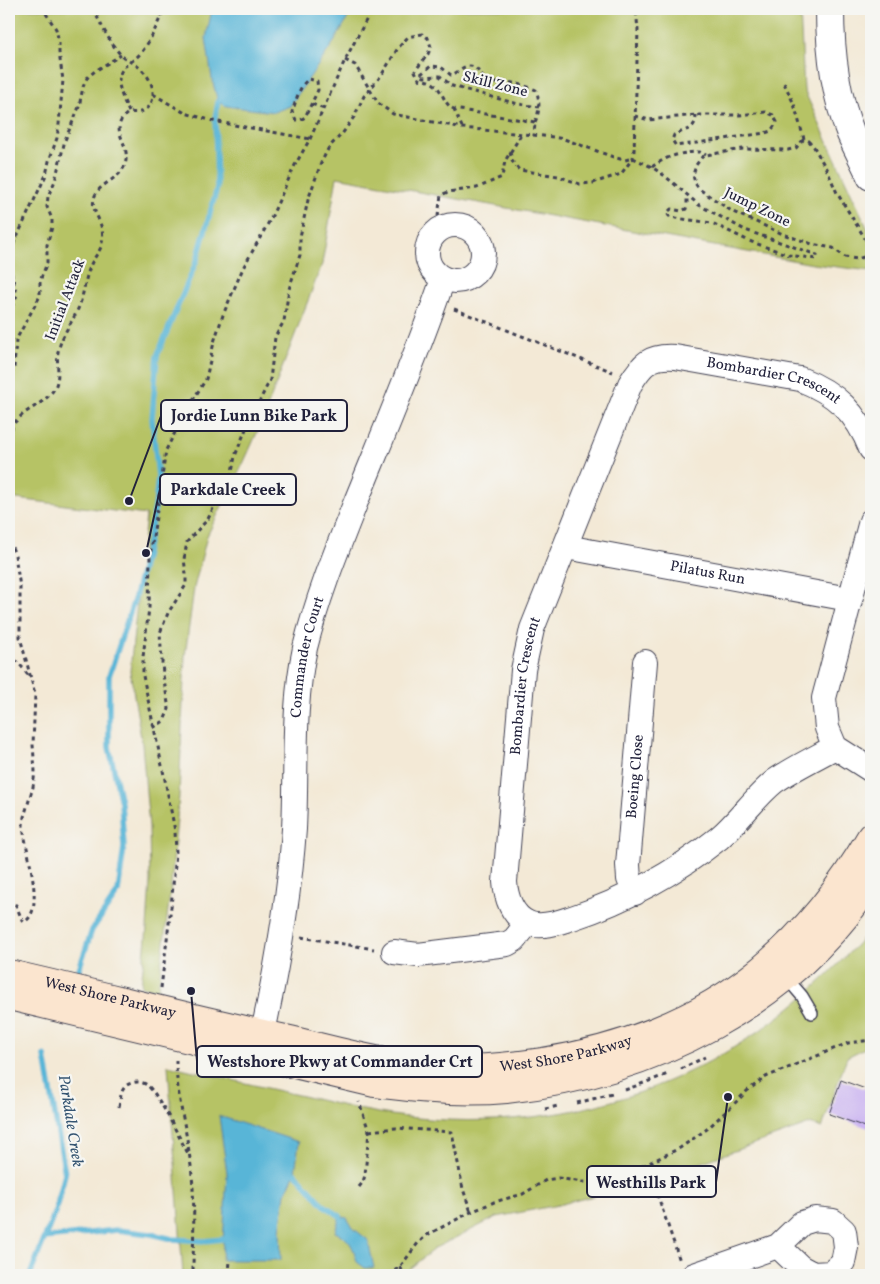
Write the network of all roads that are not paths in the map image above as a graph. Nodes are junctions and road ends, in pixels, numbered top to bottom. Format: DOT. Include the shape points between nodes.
graph roads {
  1 [pos="830,9"];
  2 [pos="871,176"];
  3 [pos="443,280"];
  4 [pos="871,449"];
  5 [pos="871,520"];
  6 [pos="566,547"];
  7 [pos="849,599"];
  8 [pos="645,662"];
  9 [pos="835,747"];
  10 [pos="871,770"];
  11 [pos="871,837"];
  12 [pos="871,880"];
  13 [pos="635,892"];
  14 [pos="528,923"];
  15 [pos="385,951"];
  16 [pos="779,968"];
  17 [pos="9,974"];
  18 [pos="9,996"];
  19 [pos="812,1013"];
  20 [pos="261,1045"];
  21 [pos="778,1246"];
  22 [pos="688,1270"];
  1 -- 2 [label="street" via="839,95 851,133"];
  3 -- 20 [label="street, Commander Court" via="328,573 305,650 296,710 296,796 287,903"];
  4 -- 6 [label="street, Bombardier Crescent" via="851,413 818,386 800,379 675,357 654,358 638,370 630,384"];
  5 -- 7 [label="street"];
  6 -- 7 [label="street, Pilatus Run"];
  6 -- 14 [label="street, Bombardier Crescent" via="532,629 523,670 505,882 509,903"];
  7 -- 9 [label="street" via="824,698 827,728"];
  8 -- 13 [label="street, Boeing Close" via="628,866"];
  9 -- 10 [label="street"];
  9 -- 13 [label="street" via="789,772 721,836 666,876"];
  11 -- 16 [label="main road, West Shore Parkway" via="846,877"];
  12 -- 16 [label="main road, West Shore Parkway" via="851,911 824,942 802,963"];
  13 -- 14 [label="street" via="600,909 565,920 547,924"];
  14 -- 15 [label="street" via="507,944 418,955"];
  16 -- 19 [label="lane"];
  16 -- 20 [label="main road, West Shore Parkway" via="761,970 720,999 672,1025 618,1046 511,1066 417,1067"];
  17 -- 20 [label="main road, West Shore Parkway"];
  18 -- 20 [label="main road, West Shore Parkway"];
  21 -- 22 [label="street"];
}
